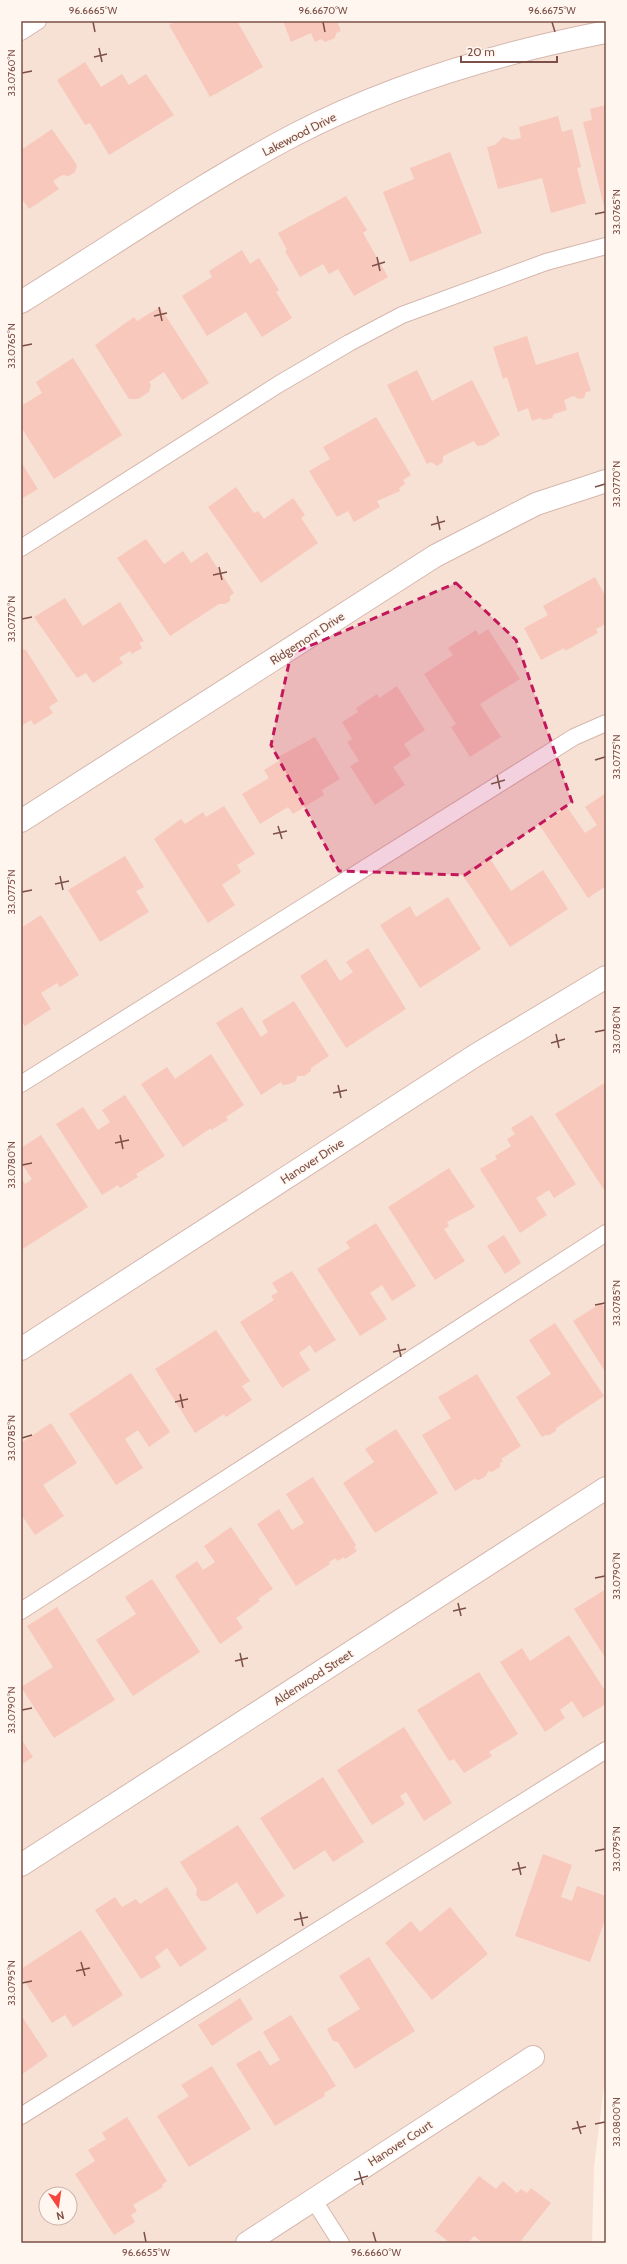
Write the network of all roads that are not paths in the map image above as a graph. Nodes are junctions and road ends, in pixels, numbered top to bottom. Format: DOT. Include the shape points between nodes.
graph roads {
  1 [pos="38,21"];
  2 [pos="21,32"];
  3 [pos="606,32"];
  4 [pos="606,246"];
  5 [pos="21,302"];
  6 [pos="606,481"];
  7 [pos="21,548"];
  8 [pos="606,723"];
  9 [pos="21,821"];
  10 [pos="606,977"];
  11 [pos="21,1084"];
  12 [pos="606,1232"];
  13 [pos="21,1349"];
  14 [pos="606,1488"];
  15 [pos="21,1611"];
  16 [pos="606,1750"];
  17 [pos="21,1865"];
  18 [pos="533,2057"];
  19 [pos="21,2116"];
  20 [pos="313,2199"];
  21 [pos="247,2243"];
  22 [pos="341,2243"];
  1 -- 2 [label="lane"];
  3 -- 5 [label="street, Lakewood Drive" via="480,61 417,82 335,116 245,162"];
  4 -- 7 [label="lane" via="546,262 402,315 279,384"];
  6 -- 9 [label="street, Ridgemont Drive" via="536,504 435,556"];
  8 -- 11 [label="lane" via="567,742"];
  10 -- 13 [label="street, Hanover Drive" via="476,1055"];
  12 -- 15 [label="lane"];
  14 -- 17 [label="street, Aldenwood Street"];
  16 -- 19 [label="lane"];
  18 -- 20 [label="street, Hanover Court"];
  20 -- 21 [label="street, Hanover Court"];
  20 -- 22 [label="lane"];
}
